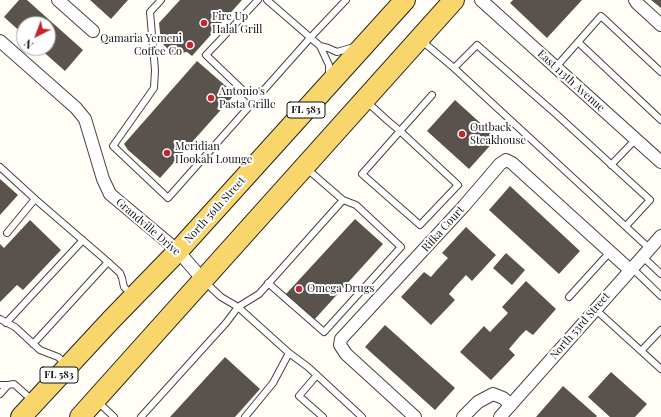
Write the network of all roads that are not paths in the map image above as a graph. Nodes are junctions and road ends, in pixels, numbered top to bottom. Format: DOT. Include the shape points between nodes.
graph roads {
  1 [pos="58,0"];
  2 [pos="161,0"];
  3 [pos="258,0"];
  4 [pos="267,0"];
  5 [pos="346,0"];
  6 [pos="405,0"];
  7 [pos="454,0"];
  8 [pos="481,0"];
  9 [pos="635,0"];
  10 [pos="661,25"];
  11 [pos="93,31"];
  12 [pos="377,31"];
  13 [pos="310,38"];
  14 [pos="419,39"];
  15 [pos="0,41"];
  16 [pos="578,42"];
  17 [pos="320,46"];
  18 [pos="556,67"];
  19 [pos="454,68"];
  20 [pos="661,72"];
  21 [pos="327,86"];
  22 [pos="432,95"];
  23 [pos="364,100"];
  24 [pos="254,101"];
  25 [pos="661,120"];
  26 [pos="400,131"];
  27 [pos="636,140"];
  28 [pos="661,162"];
  29 [pos="611,165"];
  30 [pos="0,167"];
  31 [pos="305,167"];
  32 [pos="35,199"];
  33 [pos="343,200"];
  34 [pos="626,226"];
  35 [pos="7,232"];
  36 [pos="661,236"];
  37 [pos="83,240"];
  38 [pos="178,251"];
  39 [pos="610,252"];
  40 [pos="646,253"];
  41 [pos="108,262"];
  42 [pos="631,269"];
  43 [pos="661,274"];
  44 [pos="204,281"];
  45 [pos="268,283"];
  46 [pos="661,296"];
  47 [pos="134,297"];
  48 [pos="569,297"];
  49 [pos="238,307"];
  50 [pos="595,309"];
  51 [pos="0,319"];
  52 [pos="6,323"];
  53 [pos="661,330"];
  54 [pos="33,344"];
  55 [pos="641,351"];
  56 [pos="289,353"];
  57 [pos="68,366"];
  58 [pos="661,369"];
  59 [pos="317,376"];
  60 [pos="0,384"];
  61 [pos="8,384"];
  62 [pos="0,394"];
  63 [pos="96,400"];
  64 [pos="34,402"];
  65 [pos="506,413"];
  66 [pos="20,417"];
  67 [pos="80,417"];
  68 [pos="114,417"];
  69 [pos="141,417"];
  70 [pos="245,417"];
  71 [pos="323,417"];
  72 [pos="362,417"];
  73 [pos="415,417"];
  74 [pos="463,417"];
  1 -- 11 [label="street"];
  2 -- 24 [label="lane" via="150,12 156,70 154,88 113,146 168,198"];
  3 -- 24 [label="lane" via="206,55"];
  4 -- 13 [label="lane"];
  5 -- 13 [label="lane"];
  6 -- 12 [label="main road, North 56th Street / FL 583"];
  7 -- 14 [label="main road"];
  8 -- 18 [label="street, East 113th Avenue"];
  9 -- 10 [label="street"];
  12 -- 17 [label="lane" via="352,48 337,52"];
  12 -- 21 [label="main road, North 56th Street / FL 583"];
  13 -- 17 [label="lane"];
  13 -- 24 [label="lane"];
  14 -- 19 [label="lane"];
  14 -- 23 [label="main road"];
  15 -- 38 [label="street, Grandville Drive" via="76,108 85,119 110,194"];
  16 -- 18 [label="lane"];
  16 -- 20 [label="lane" via="601,16"];
  16 -- 25 [label="lane"];
  17 -- 21 [label="lane" via="329,65"];
  18 -- 27 [label="street, East 113th Avenue"];
  19 -- 29 [label="lane" via="476,45"];
  19 -- 34 [label="lane"];
  21 -- 38 [label="main road, North 56th Street / FL 583"];
  22 -- 26 [label="lane"];
  23 -- 26 [label="lane"];
  23 -- 31 [label="main road"];
  26 -- 26 [label="lane" via="458,185 420,225 362,174"];
  27 -- 28 [label="street, East 113th Avenue"];
  27 -- 29 [label="lane"];
  29 -- 34 [label="lane" via="650,200"];
  30 -- 32 [label="lane"];
  31 -- 33 [label="lane"];
  31 -- 44 [label="main road"];
  32 -- 35 [label="lane"];
  32 -- 37 [label="lane"];
  33 -- 45 [label="lane"];
  33 -- 45 [label="lane" via="356,205 401,247 324,332"];
  34 -- 40 [label="lane"];
  36 -- 40 [label="street, North 53rd Street"];
  37 -- 41 [label="lane"];
  37 -- 52 [label="lane"];
  38 -- 44 [label="street, Grandville Drive"];
  38 -- 47 [label="main road, North 56th Street / FL 583"];
  39 -- 42 [label="street, Rifka Court"];
  39 -- 48 [label="lane"];
  39 -- 73 [label="street, Rifka Court" via="512,163 506,160 500,164 341,339 340,344 346,354"];
  40 -- 42 [label="street, North 53rd Street"];
  40 -- 43 [label="lane"];
  41 -- 47 [label="lane" via="120,273 124,286"];
  41 -- 54 [label="lane"];
  42 -- 46 [label="lane"];
  42 -- 50 [label="street, North 53rd Street"];
  44 -- 49 [label="lane" via="221,297"];
  44 -- 63 [label="main road"];
  45 -- 49 [label="lane" via="260,294"];
  47 -- 57 [label="main road, North 56th Street / FL 583"];
  49 -- 56 [label="lane"];
  49 -- 69 [label="lane"];
  50 -- 55 [label="lane"];
  50 -- 65 [label="street, North 53rd Street"];
  51 -- 52 [label="lane"];
  52 -- 54 [label="lane" via="15,327"];
  53 -- 55 [label="lane"];
  54 -- 57 [label="lane" via="44,352 58,357"];
  55 -- 58 [label="lane"];
  56 -- 59 [label="lane"];
  56 -- 70 [label="lane" via="273,383"];
  57 -- 64 [label="main road, North 56th Street / FL 583"];
  59 -- 71 [label="lane" via="299,396"];
  59 -- 72 [label="lane"];
  60 -- 61 [label="lane"];
  61 -- 62 [label="lane"];
  61 -- 64 [label="lane" via="14,384"];
  63 -- 67 [label="main road"];
  63 -- 68 [label="lane"];
  64 -- 66 [label="main road, North 56th Street / FL 583"];
  65 -- 74 [label="street" via="503,398 493,394 478,402"];
}
